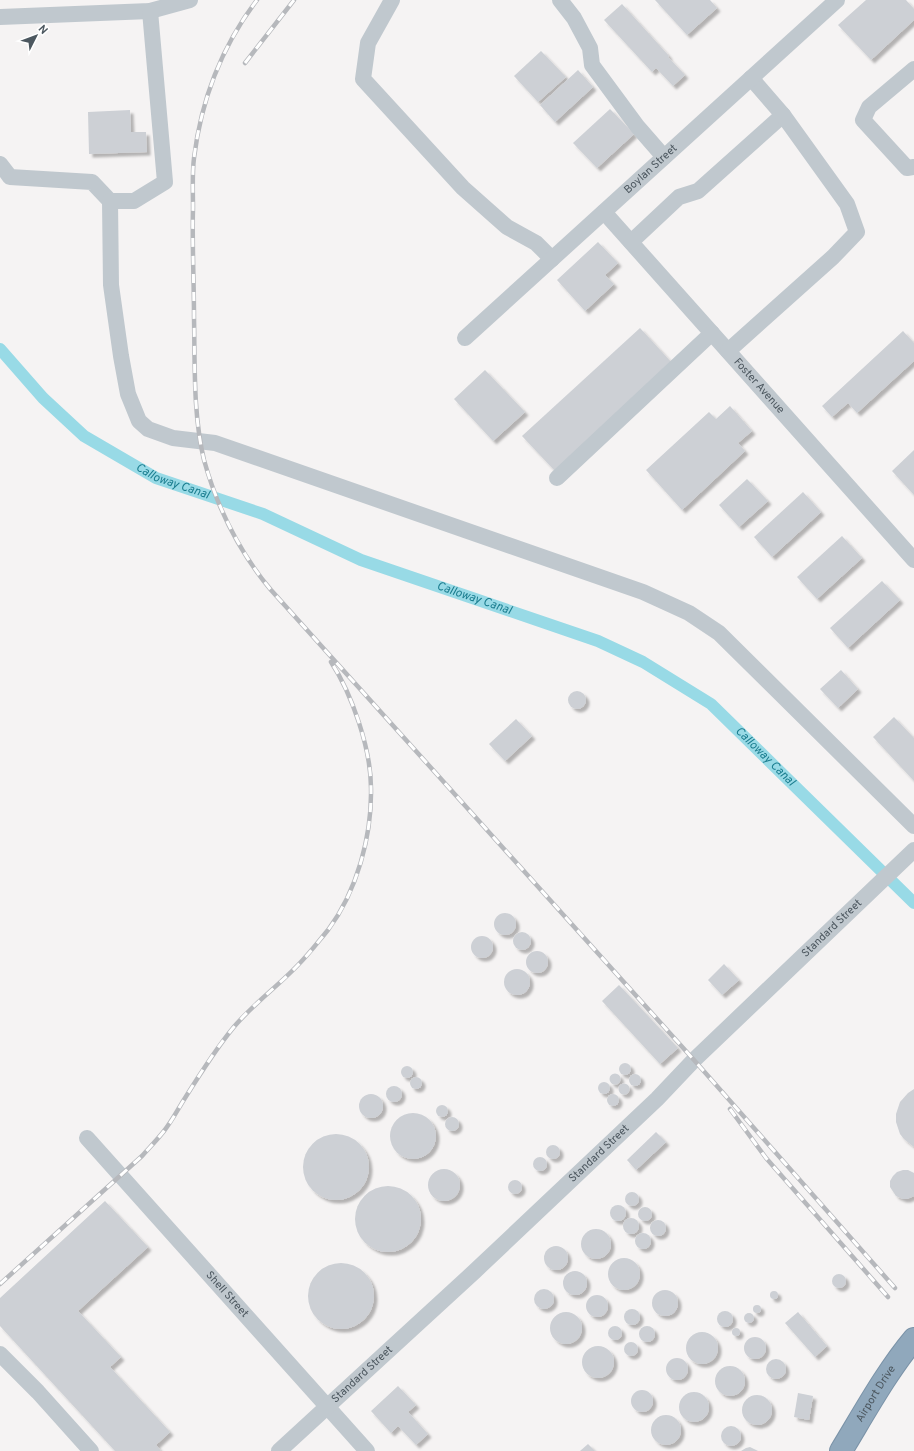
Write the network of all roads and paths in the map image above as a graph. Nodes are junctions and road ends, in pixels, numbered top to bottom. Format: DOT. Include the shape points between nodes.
graph roads {
  1 [pos="190,0"];
  2 [pos="392,0"];
  3 [pos="560,0"];
  4 [pos="837,0"];
  5 [pos="150,12"];
  6 [pos="0,17"];
  7 [pos="914,68"];
  8 [pos="750,78"];
  9 [pos="783,115"];
  10 [pos="664,157"];
  11 [pos="0,164"];
  12 [pos="914,167"];
  13 [pos="110,201"];
  14 [pos="604,212"];
  15 [pos="631,242"];
  16 [pos="552,259"];
  17 [pos="712,333"];
  18 [pos="465,338"];
  19 [pos="728,351"];
  20 [pos="557,478"];
  21 [pos="914,560"];
  22 [pos="914,826"];
  23 [pos="912,852"];
  24 [pos="87,1138"];
  25 [pos="914,1339"];
  26 [pos="0,1354"];
  27 [pos="327,1407"];
  28 [pos="91,1451"];
  29 [pos="279,1451"];
  30 [pos="367,1451"];
  31 [pos="841,1451"];
  1 -- 5 [label="street"];
  2 -- 16 [label="street" via="368,43 363,79 463,188 506,228 536,243"];
  3 -- 10 [label="street" via="574,18 590,48 592,65 637,126"];
  4 -- 8 [label="street, Boylan Street"];
  5 -- 6 [label="street"];
  5 -- 13 [label="street" via="165,182 134,201"];
  7 -- 12 [label="street" via="869,107 864,120 907,168"];
  8 -- 9 [label="street"];
  8 -- 10 [label="street, Boylan Street"];
  9 -- 15 [label="street" via="698,191 679,197"];
  9 -- 19 [label="street" via="847,204 857,232 833,257"];
  10 -- 14 [label="street, Boylan Street"];
  11 -- 13 [label="street" via="10,177 92,182"];
  13 -- 22 [label="street" via="111,285 121,356 128,394 139,421 148,430 173,438 215,443 643,592 689,613 719,633"];
  14 -- 15 [label="street, Foster Avenue"];
  14 -- 16 [label="street, Boylan Street"];
  15 -- 17 [label="street, Foster Avenue"];
  16 -- 18 [label="street, Boylan Street"];
  17 -- 19 [label="street, Foster Avenue"];
  17 -- 20 [label="street"];
  19 -- 21 [label="street, Foster Avenue"];
  23 -- 27 [label="street, Standard Street" via="694,1060 657,1099"];
  24 -- 27 [label="street, Shell Street"];
  25 -- 31 [label="highway, Airport Drive"];
  26 -- 28 [label="street"];
  27 -- 29 [label="street, Standard Street"];
  27 -- 30 [label="street, Shell Street"];
}
